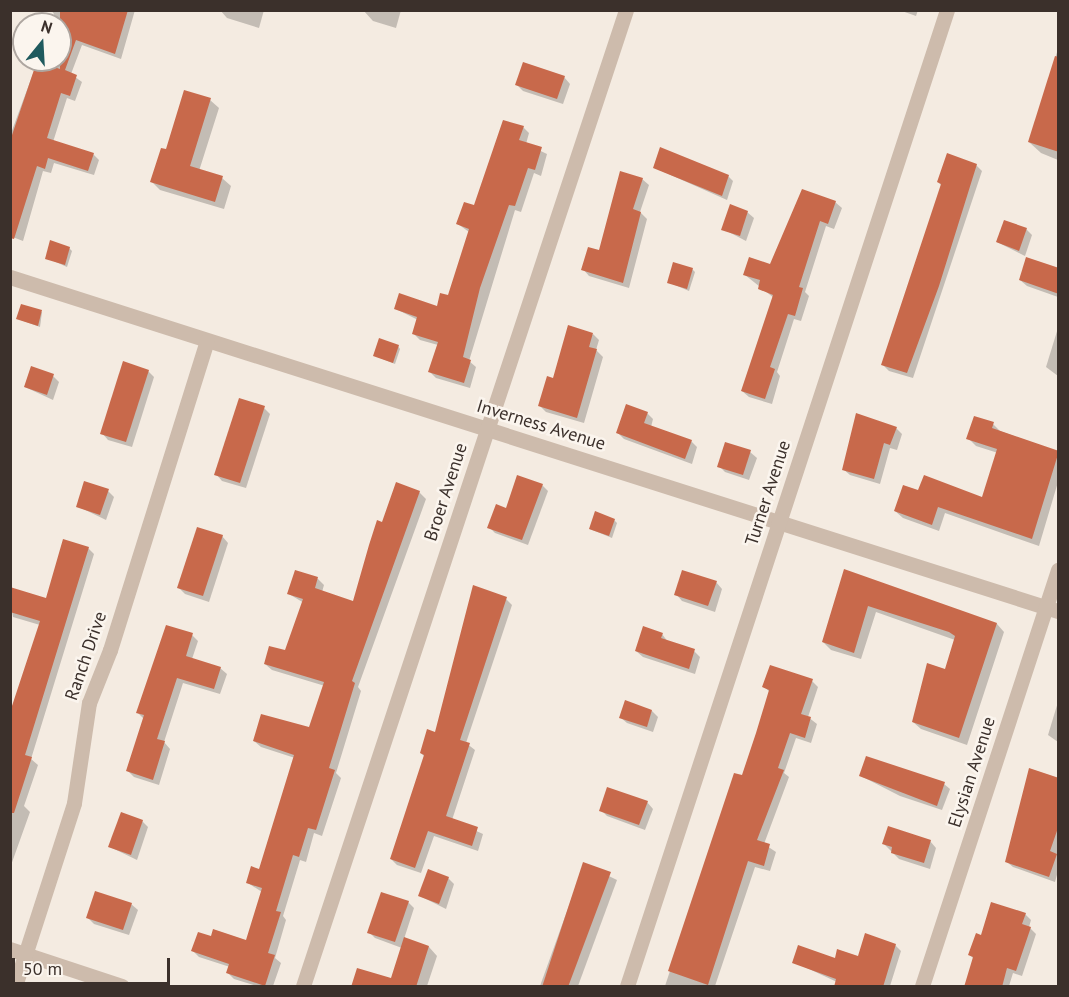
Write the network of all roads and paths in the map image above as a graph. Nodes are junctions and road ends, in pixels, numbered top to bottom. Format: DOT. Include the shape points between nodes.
graph roads {
  1 [pos="626,10"];
  2 [pos="947,10"];
  3 [pos="10,278"];
  4 [pos="207,341"];
  5 [pos="488,428"];
  6 [pos="780,520"];
  7 [pos="1059,570"];
  8 [pos="1052,609"];
  9 [pos="10,949"];
  10 [pos="26,954"];
  11 [pos="15,987"];
  12 [pos="122,987"];
  13 [pos="303,987"];
  14 [pos="627,987"];
  15 [pos="922,987"];
  1 -- 5 [label="street, Broer Avenue"];
  2 -- 6 [label="street, Turner Avenue"];
  3 -- 4 [label="street, Inverness Avenue"];
  4 -- 5 [label="street, Inverness Avenue"];
  4 -- 10 [label="street, Ranch Drive" via="110,650 89,704 74,803"];
  5 -- 6 [label="street, Inverness Avenue"];
  5 -- 13 [label="street, Broer Avenue"];
  6 -- 8 [label="street, Inverness Avenue"];
  6 -- 14 [label="street, Turner Avenue"];
  7 -- 8 [label="street, Elysian Avenue"];
  8 -- 15 [label="street, Elysian Avenue"];
  9 -- 10 [label="street"];
  10 -- 11 [label="street, Ranch Drive"];
  10 -- 12 [label="street"];
}
